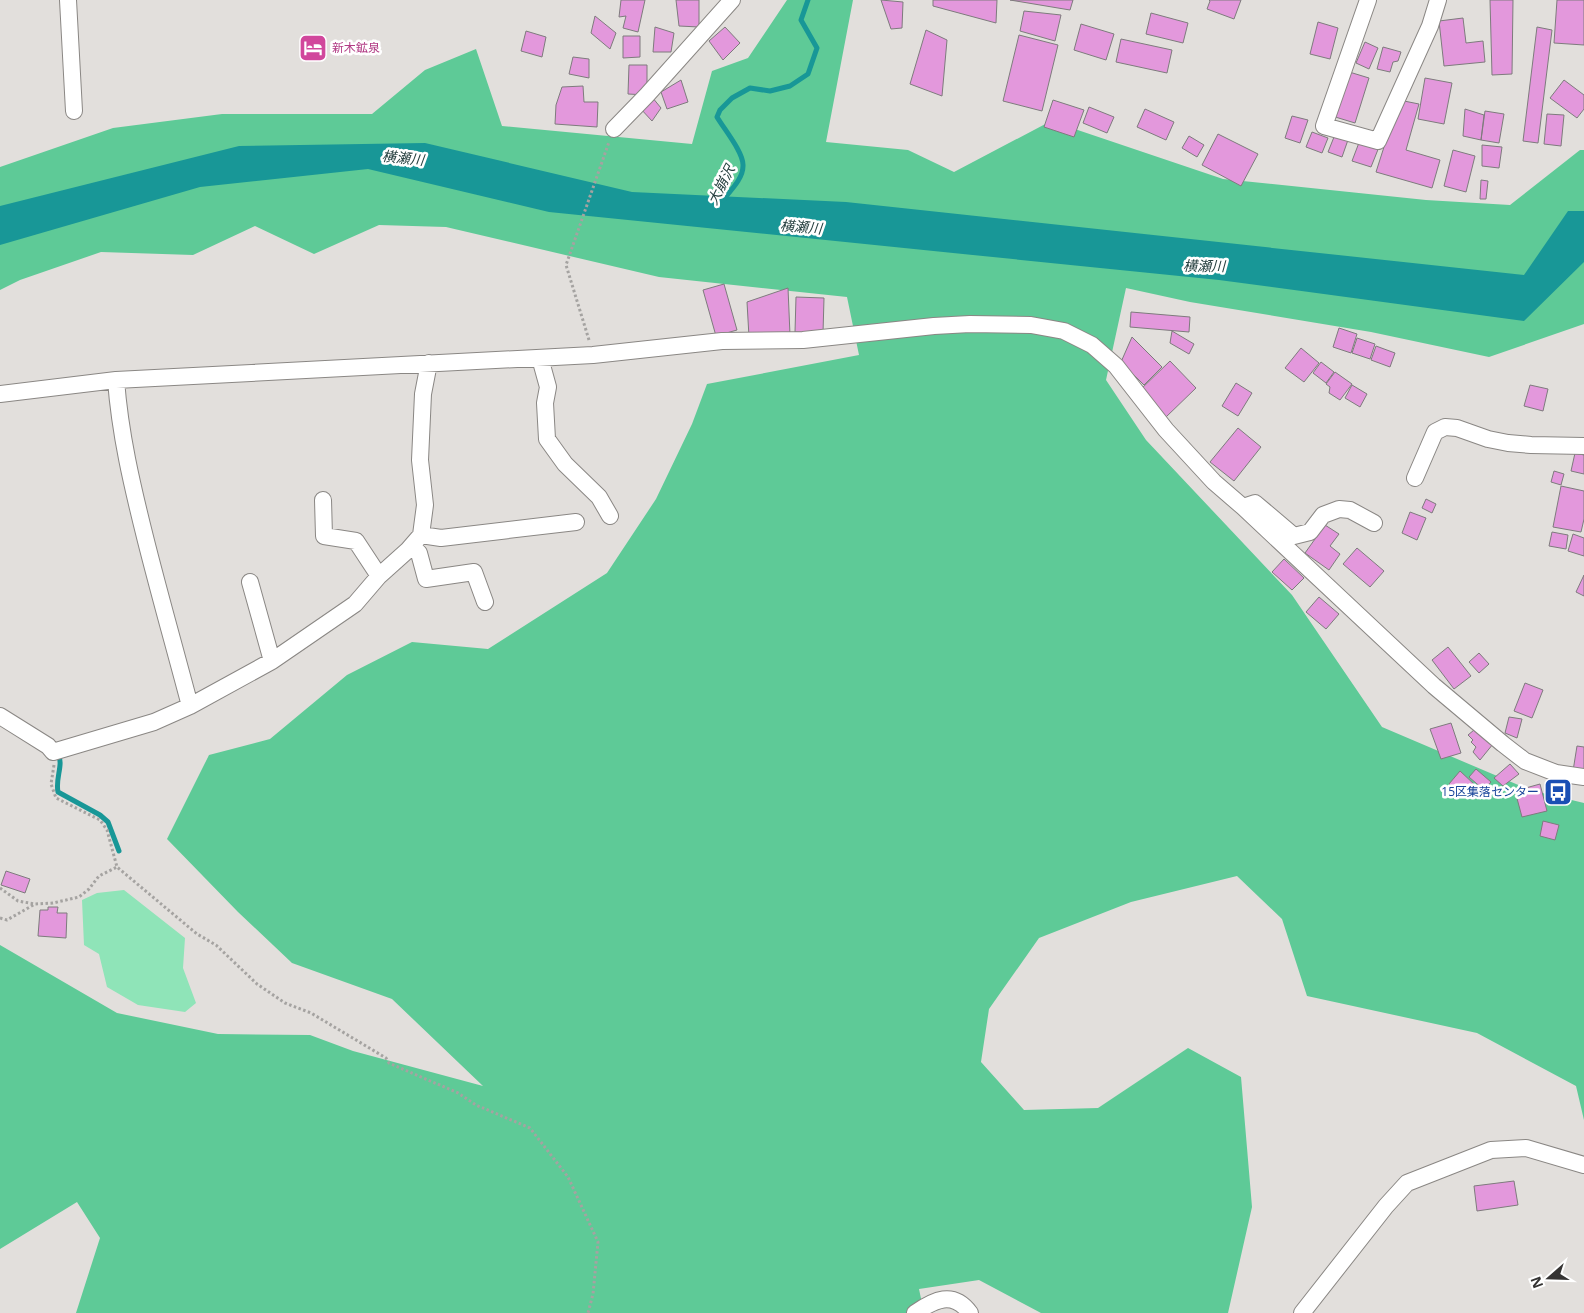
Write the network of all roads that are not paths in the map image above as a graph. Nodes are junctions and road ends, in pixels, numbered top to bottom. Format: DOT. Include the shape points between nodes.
graph roads {
  1 [pos="68,0"];
  2 [pos="732,0"];
  3 [pos="1368,0"];
  4 [pos="1438,0"];
  5 [pos="74,111"];
  6 [pos="614,129"];
  7 [pos="540,358"];
  8 [pos="429,363"];
  9 [pos="116,380"];
  10 [pos="0,394"];
  11 [pos="1584,446"];
  12 [pos="1415,478"];
  13 [pos="323,500"];
  14 [pos="1243,507"];
  15 [pos="610,516"];
  16 [pos="576,522"];
  17 [pos="1374,524"];
  18 [pos="416,541"];
  19 [pos="379,576"];
  20 [pos="250,582"];
  21 [pos="485,602"];
  22 [pos="272,662"];
  23 [pos="190,706"];
  24 [pos="0,716"];
  25 [pos="1584,777"];
  26 [pos="1584,1165"];
  27 [pos="915,1313"];
  28 [pos="970,1313"];
  29 [pos="1302,1313"];
  1 -- 5 [label="street"];
  2 -- 6 [label="street"];
  3 -- 4 [label="street" via="1324,126 1378,141 1430,26"];
  7 -- 8 [label="street"];
  7 -- 14 [label="street" via="722,341 803,340 961,324 1031,325 1064,331 1092,345 1116,366 1166,430 1214,482"];
  7 -- 15 [label="street" via="548,387 545,403 547,439 565,464 599,498"];
  8 -- 9 [label="street"];
  8 -- 18 [label="street" via="423,394 420,460 425,505"];
  9 -- 10 [label="street"];
  9 -- 23 [label="street" via="130,474"];
  11 -- 12 [label="street" via="1508,443 1445,427 1435,432"];
  13 -- 19 [label="street" via="324,536 356,541"];
  14 -- 17 [label="street" via="1255,503 1294,536 1310,532 1323,515 1339,509 1350,510"];
  14 -- 25 [label="street" via="1434,686 1503,744 1525,761 1556,773"];
  16 -- 18 [label="street"];
  18 -- 19 [label="street"];
  18 -- 21 [label="street" via="426,579 474,572"];
  19 -- 22 [label="street" via="355,604"];
  20 -- 22 [label="street"];
  22 -- 23 [label="street"];
  23 -- 24 [label="street" via="154,722 53,752"];
  26 -- 29 [label="street" via="1526,1148 1491,1150 1407,1183"];
  27 -- 28 [label="street" via="933,1301 951,1299 965,1306"];
}
